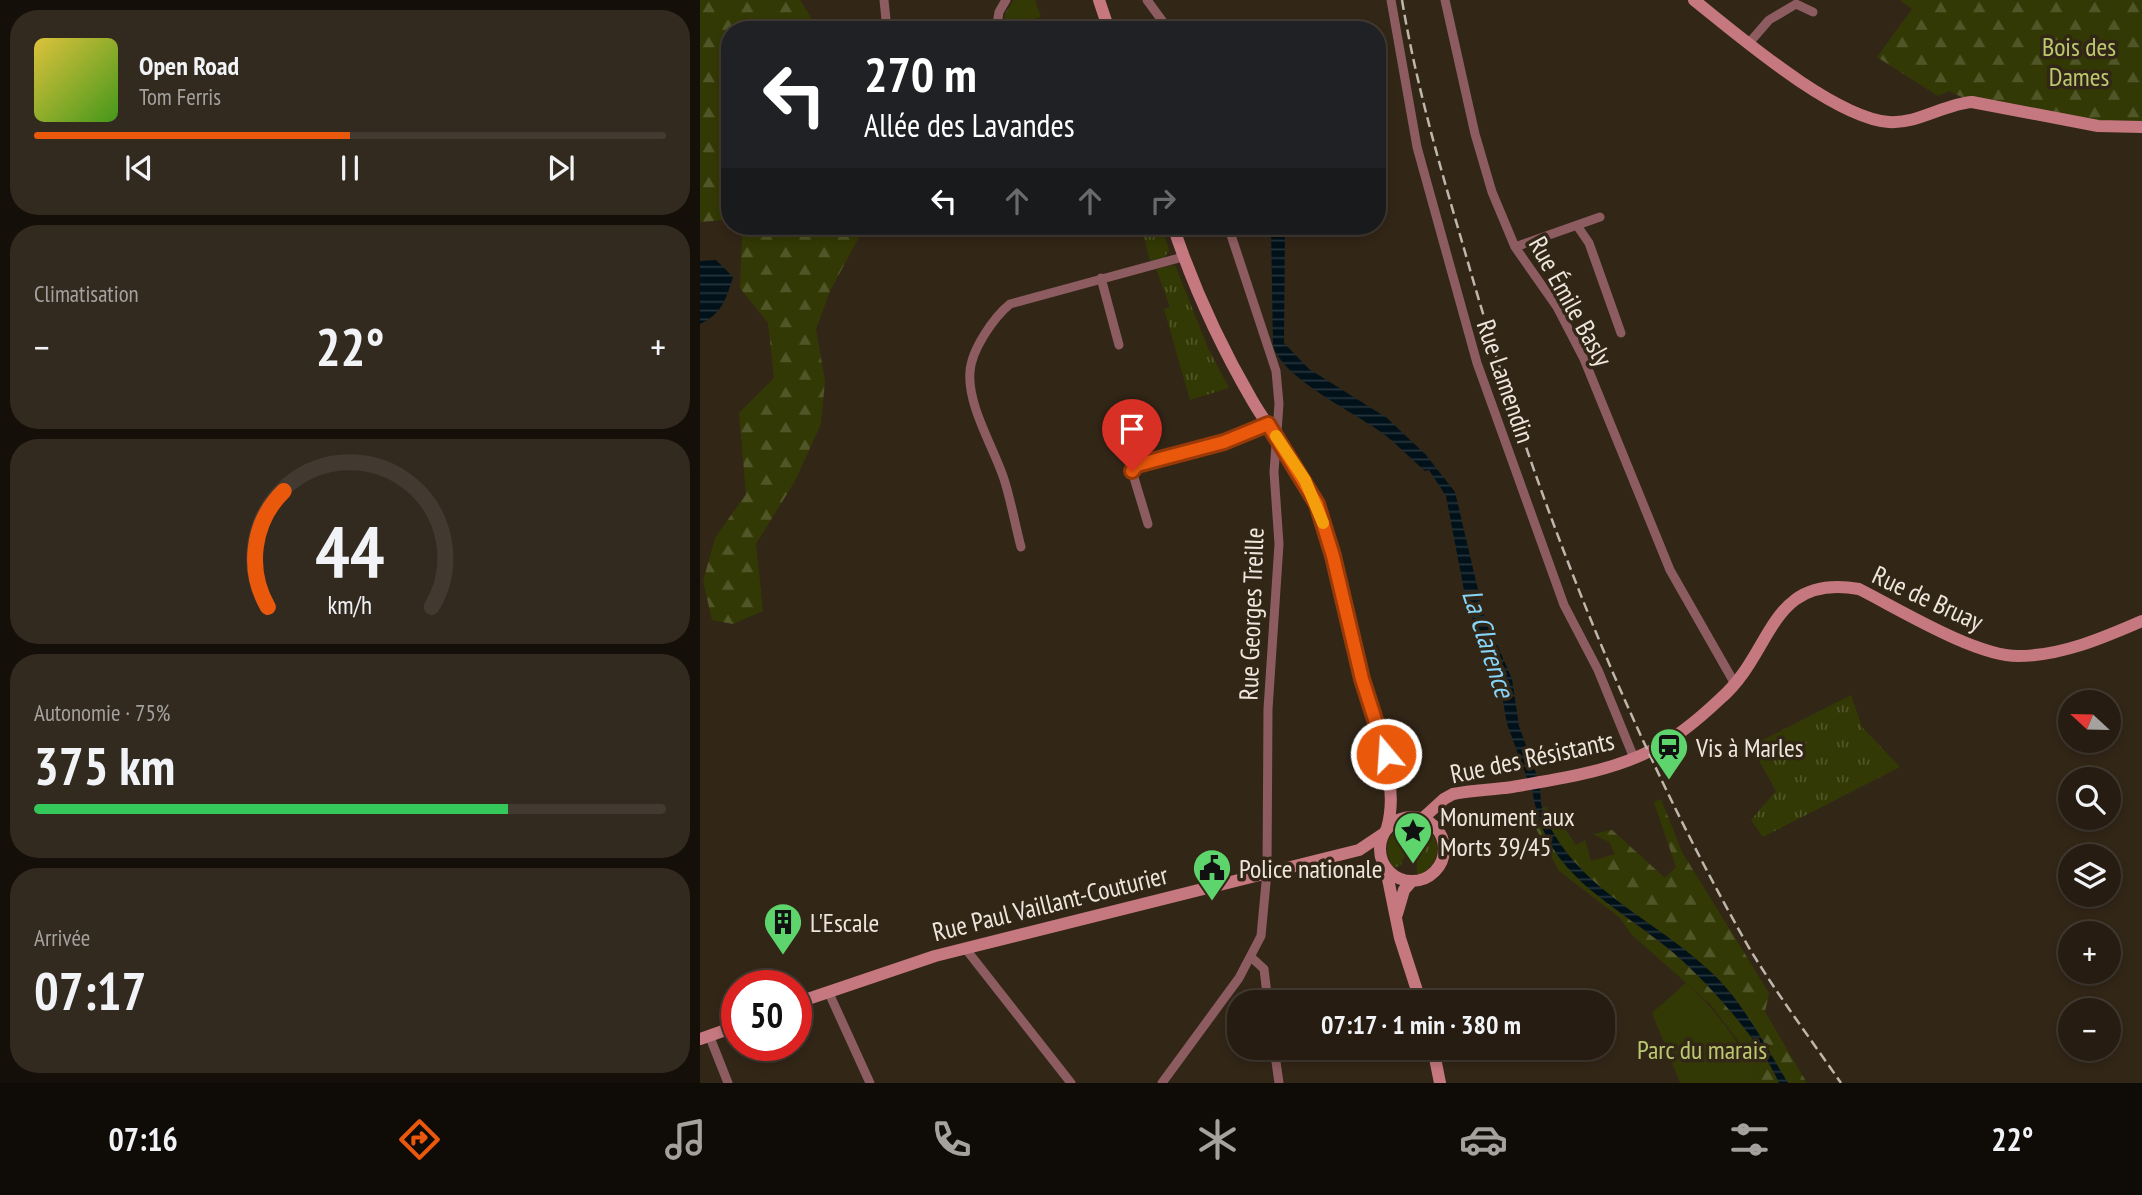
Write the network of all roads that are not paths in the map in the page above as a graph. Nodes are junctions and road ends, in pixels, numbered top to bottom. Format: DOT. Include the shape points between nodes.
graph roads {
  1 [pos="884,0"];
  2 [pos="1006,0"];
  3 [pos="1099,0"];
  4 [pos="1147,0"];
  5 [pos="1391,0"];
  6 [pos="1446,0"];
  7 [pos="1694,0"];
  8 [pos="1813,12"];
  9 [pos="886,21"];
  10 [pos="998,21"];
  11 [pos="1106,21"];
  12 [pos="1162,21"];
  13 [pos="1749,43"];
  14 [pos="2142,127"];
  15 [pos="1600,217"];
  16 [pos="1578,227"];
  17 [pos="1177,235"];
  18 [pos="1231,235"];
  19 [pos="1515,247"];
  20 [pos="1183,257"];
  21 [pos="1101,278"];
  22 [pos="1620,333"];
  23 [pos="1119,345"];
  24 [pos="1268,424"];
  25 [pos="1276,436"];
  26 [pos="1148,524"];
  27 [pos="1021,547"];
  28 [pos="2142,621"];
  29 [pos="1735,684"];
  30 [pos="1634,758"];
  31 [pos="1389,795"];
  32 [pos="1440,803"];
  33 [pos="1416,818"];
  34 [pos="1385,831"];
  35 [pos="1440,833"];
  36 [pos="1359,850"];
  37 [pos="1384,865"];
  38 [pos="1267,872"];
  39 [pos="1411,882"];
  40 [pos="1396,917"];
  41 [pos="964,948"];
  42 [pos="1252,958"];
  43 [pos="1266,990"];
  44 [pos="1417,990"];
  45 [pos="828,991"];
  46 [pos="812,997"];
  47 [pos="705,1037"];
  48 [pos="1276,1060"];
  49 [pos="1435,1060"];
  50 [pos="728,1083"];
  51 [pos="870,1083"];
  52 [pos="1071,1083"];
  53 [pos="1162,1083"];
  54 [pos="1279,1083"];
  55 [pos="1440,1083"];
  1 -- 9 [label="street"];
  2 -- 10 [label="street"];
  3 -- 11 [label="main road"];
  4 -- 12 [label="street"];
  5 -- 30 [label="street, Rue Lamendin" via="1417,147 1473,350 1564,605 1598,670"];
  6 -- 19 [label="street, Rue Émile Basly" via="1456,61 1481,157"];
  7 -- 13 [label="main road"];
  8 -- 13 [label="street" via="1796,4 1769,20"];
  13 -- 14 [label="main road" via="1813,90 1850,110 1888,122 1972,102 2098,126"];
  15 -- 16 [label="street"];
  16 -- 19 [label="street"];
  16 -- 22 [label="street" via="1589,243"];
  17 -- 20 [label="main road"];
  18 -- 25 [label="street, Rue Georges Treille" via="1276,371"];
  19 -- 29 [label="street, Rue Émile Basly" via="1557,307 1584,359 1670,570"];
  20 -- 21 [label="street"];
  20 -- 24 [label="main road" via="1212,324"];
  21 -- 23 [label="street"];
  21 -- 27 [label="street" via="1010,304 995,320 970,368 971,389 1003,478"];
  24 -- 25 [label="main road"];
  24 -- 26 [label="street" via="1224,442 1137,465 1132,471"];
  25 -- 31 [label="main road" via="1317,504 1386,754"];
  25 -- 38 [label="street, Rue Georges Treille" via="1279,544 1268,709"];
  28 -- 29 [label="main road, Rue de Bruay" via="2066,650 2017,656 1982,648 1859,589 1837,585 1800,594 1785,607"];
  29 -- 30 [label="main road, Rue des Résistants" via="1671,737"];
  30 -- 32 [label="main road, Rue des Résistants" via="1524,785 1453,794"];
  31 -- 33 [label="main road"];
  31 -- 34 [label="main road"];
  32 -- 33 [label="main road"];
  32 -- 35 [label="main road"];
  33 -- 34 [label="main road" via="1397,820"];
  33 -- 35 [label="main road"];
  34 -- 36 [label="main road"];
  34 -- 37 [label="main road" via="1379,848"];
  35 -- 39 [label="main road" via="1444,849 1440,866 1429,877"];
  36 -- 37 [label="main road" via="1371,852"];
  36 -- 38 [label="main road, Rue Paul Vaillant-Couturier"];
  37 -- 39 [label="main road" via="1397,878"];
  37 -- 40 [label="main road"];
  38 -- 41 [label="main road, Rue Paul Vaillant-Couturier"];
  38 -- 42 [label="street, Rue Georges Treille" via="1261,936"];
  39 -- 40 [label="main road"];
  40 -- 44 [label="main road"];
  41 -- 45 [label="main road, Rue Paul Vaillant-Couturier"];
  41 -- 52 [label="street"];
  42 -- 43 [label="street" via="1264,969"];
  42 -- 53 [label="street, Rue Georges Treille"];
  45 -- 46 [label="main road, Rue Paul Vaillant-Couturier"];
  45 -- 51 [label="street"];
  47 -- 50 [label="street"];
  48 -- 54 [label="street"];
  49 -- 55 [label="main road"];
}
